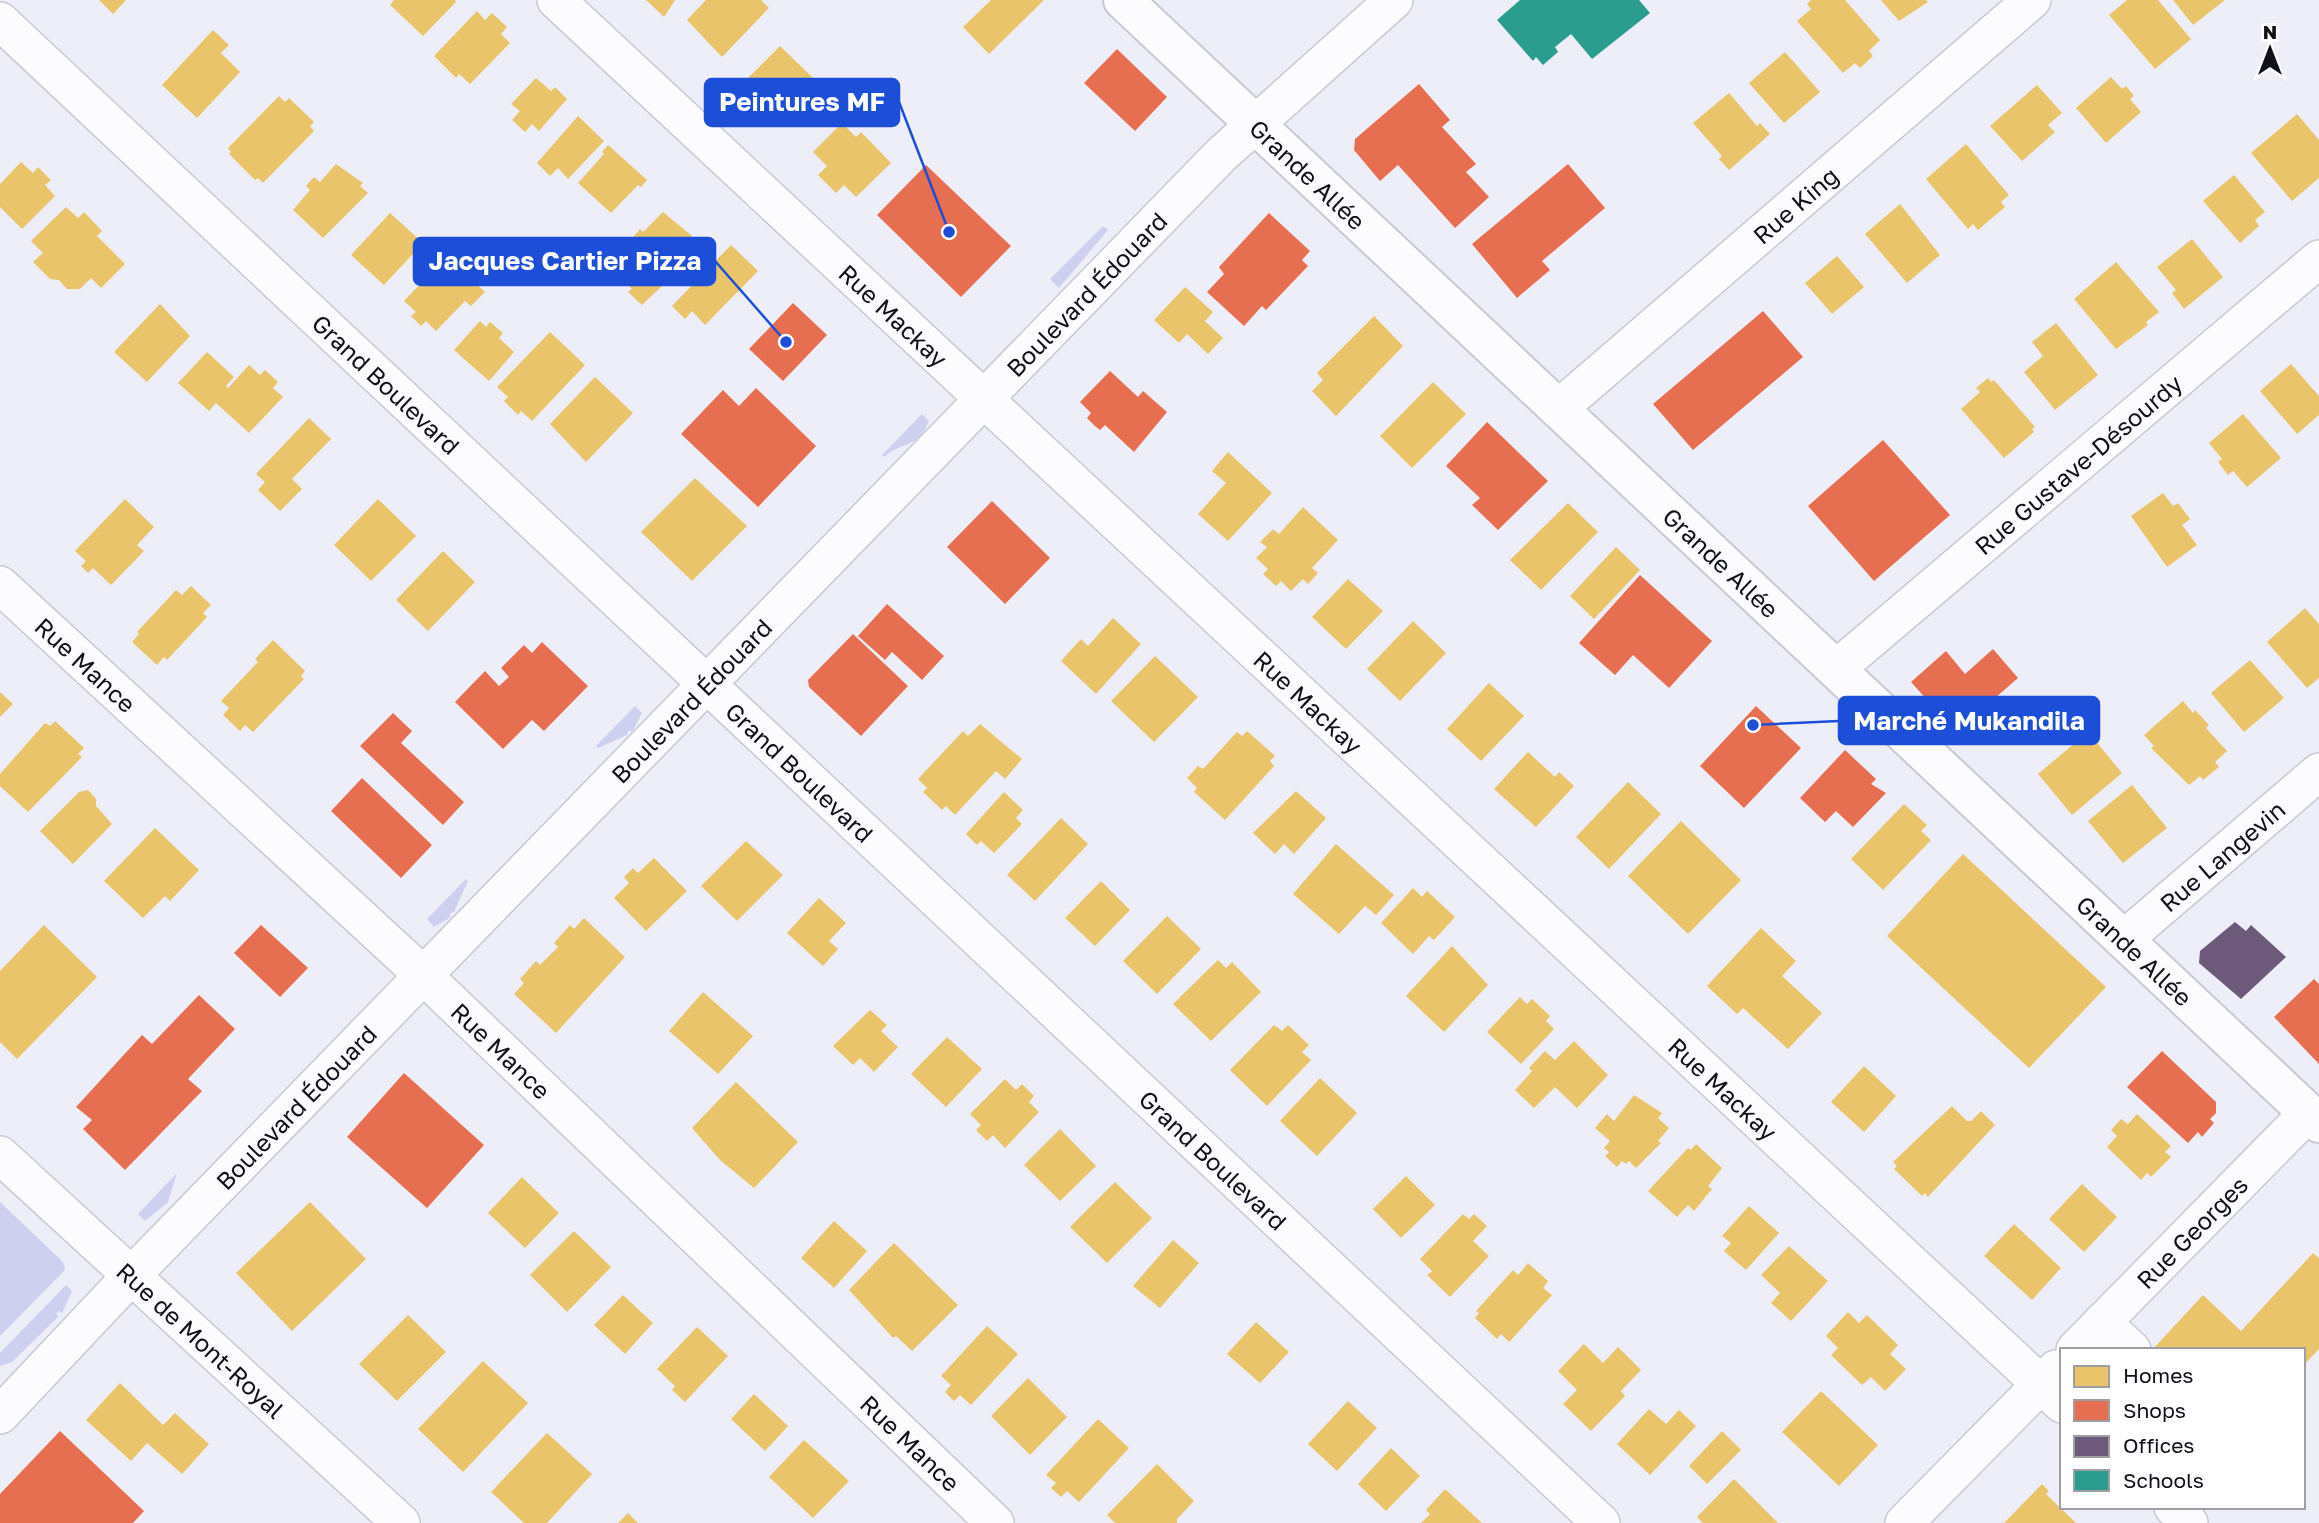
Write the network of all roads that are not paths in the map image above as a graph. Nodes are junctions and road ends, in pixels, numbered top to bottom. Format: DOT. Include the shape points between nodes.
graph roads {
  1 [pos="556,0"];
  2 [pos="1123,0"];
  3 [pos="1394,0"];
  4 [pos="2032,0"];
  5 [pos="0,21"];
  6 [pos="1255,122"];
  7 [pos="2319,259"];
  8 [pos="982,400"];
  9 [pos="1558,409"];
  10 [pos="0,585"];
  11 [pos="1836,669"];
  12 [pos="707,684"];
  13 [pos="2319,772"];
  14 [pos="2123,940"];
  15 [pos="423,975"];
  16 [pos="2314,1118"];
  17 [pos="0,1155"];
  18 [pos="131,1276"];
  19 [pos="2102,1322"];
  20 [pos="2077,1348"];
  21 [pos="2130,1348"];
  22 [pos="2055,1384"];
  23 [pos="0,1415"];
  24 [pos="2175,1509"];
  25 [pos="401,1523"];
  26 [pos="995,1523"];
  27 [pos="1601,1523"];
  28 [pos="1904,1523"];
  29 [pos="2189,1523"];
  1 -- 8 [label="street, Rue Mackay"];
  2 -- 6 [label="main road, Grande Allée"];
  3 -- 6 [label="street, Boulevard Édouard"];
  4 -- 9 [label="street, Rue King"];
  5 -- 12 [label="street, Grand Boulevard"];
  6 -- 8 [label="street, Boulevard Édouard"];
  6 -- 9 [label="main road, Grande Allée"];
  7 -- 11 [label="street, Rue Gustave-Désourdy"];
  8 -- 12 [label="street, Boulevard Édouard"];
  8 -- 22 [label="street, Rue Mackay"];
  9 -- 11 [label="main road, Grande Allée"];
  10 -- 15 [label="street, Rue Mance"];
  11 -- 14 [label="main road, Grande Allée"];
  12 -- 15 [label="street, Boulevard Édouard"];
  12 -- 27 [label="street, Grand Boulevard"];
  13 -- 14 [label="street, Rue Langevin"];
  14 -- 16 [label="main road, Grande Allée"];
  15 -- 18 [label="street, Boulevard Édouard"];
  15 -- 26 [label="street, Rue Mance"];
  16 -- 19 [label="street, Rue Georges"];
  17 -- 18 [label="street, Rue de Mont-Royal"];
  18 -- 23 [label="street, Boulevard Édouard"];
  18 -- 25 [label="street, Rue de Mont-Royal"];
  19 -- 20 [label="street, Rue Georges"];
  19 -- 21 [label="street"];
  22 -- 28 [label="street"];
  24 -- 29 [label="street"];
}
